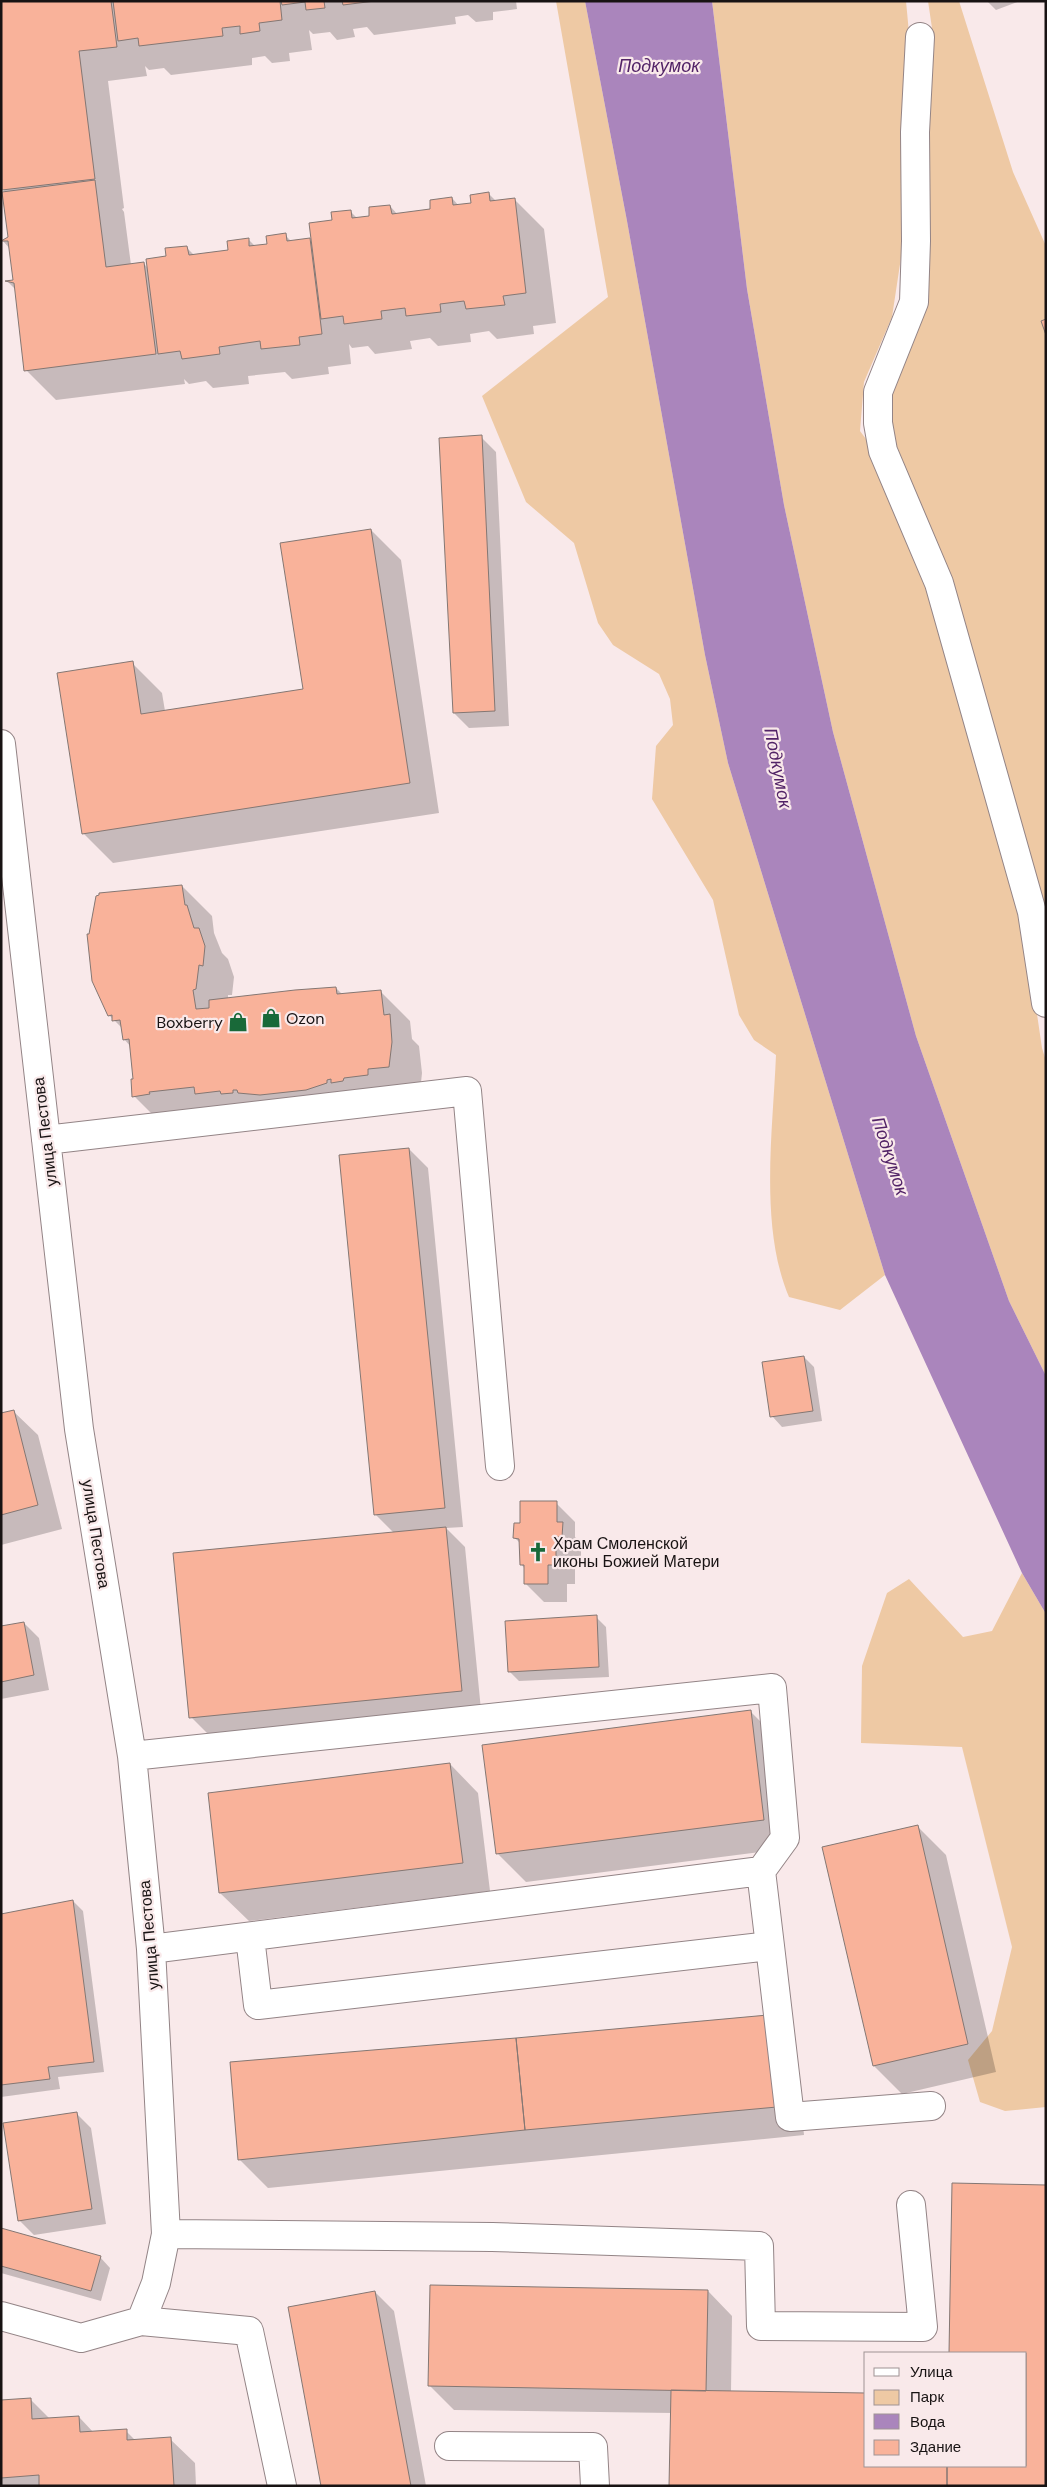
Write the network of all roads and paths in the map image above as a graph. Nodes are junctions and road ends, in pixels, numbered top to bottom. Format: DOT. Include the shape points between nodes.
graph roads {
  1 [pos="920,37"];
  2 [pos="1,744"];
  3 [pos="1046,1002"];
  4 [pos="46,1140"];
  5 [pos="500,1466"];
  6 [pos="132,1756"];
  7 [pos="761,1871"];
  8 [pos="250,1937"];
  9 [pos="770,1946"];
  10 [pos="151,1949"];
  11 [pos="931,2106"];
  12 [pos="911,2205"];
  13 [pos="166,2234"];
  14 [pos="1,2316"];
  15 [pos="141,2321"];
  16 [pos="449,2446"];
  17 [pos="282,2486"];
  18 [pos="595,2486"];
  1 -- 3 [label="street" via="915,132 914,302 878,392 878,423 883,451 939,583 1032,912"];
  2 -- 4 [label="street, улица Пестова"];
  4 -- 5 [label="street" via="468,1091"];
  4 -- 6 [label="street, улица Пестова" via="79,1429"];
  6 -- 7 [label="street" via="772,1688 785,1838"];
  6 -- 10 [label="street, улица Пестова"];
  7 -- 8 [label="street"];
  7 -- 9 [label="street"];
  8 -- 9 [label="street" via="258,2005"];
  8 -- 10 [label="street"];
  9 -- 11 [label="street" via="790,2117"];
  10 -- 13 [label="street, улица Пестова"];
  12 -- 13 [label="street" via="923,2327 761,2326 759,2246 492,2237"];
  13 -- 15 [label="street, улица Пестова" via="156,2283"];
  14 -- 15 [label="street" via="81,2338"];
  15 -- 17 [label="street" via="249,2331"];
  16 -- 18 [label="street" via="593,2447"];
}
